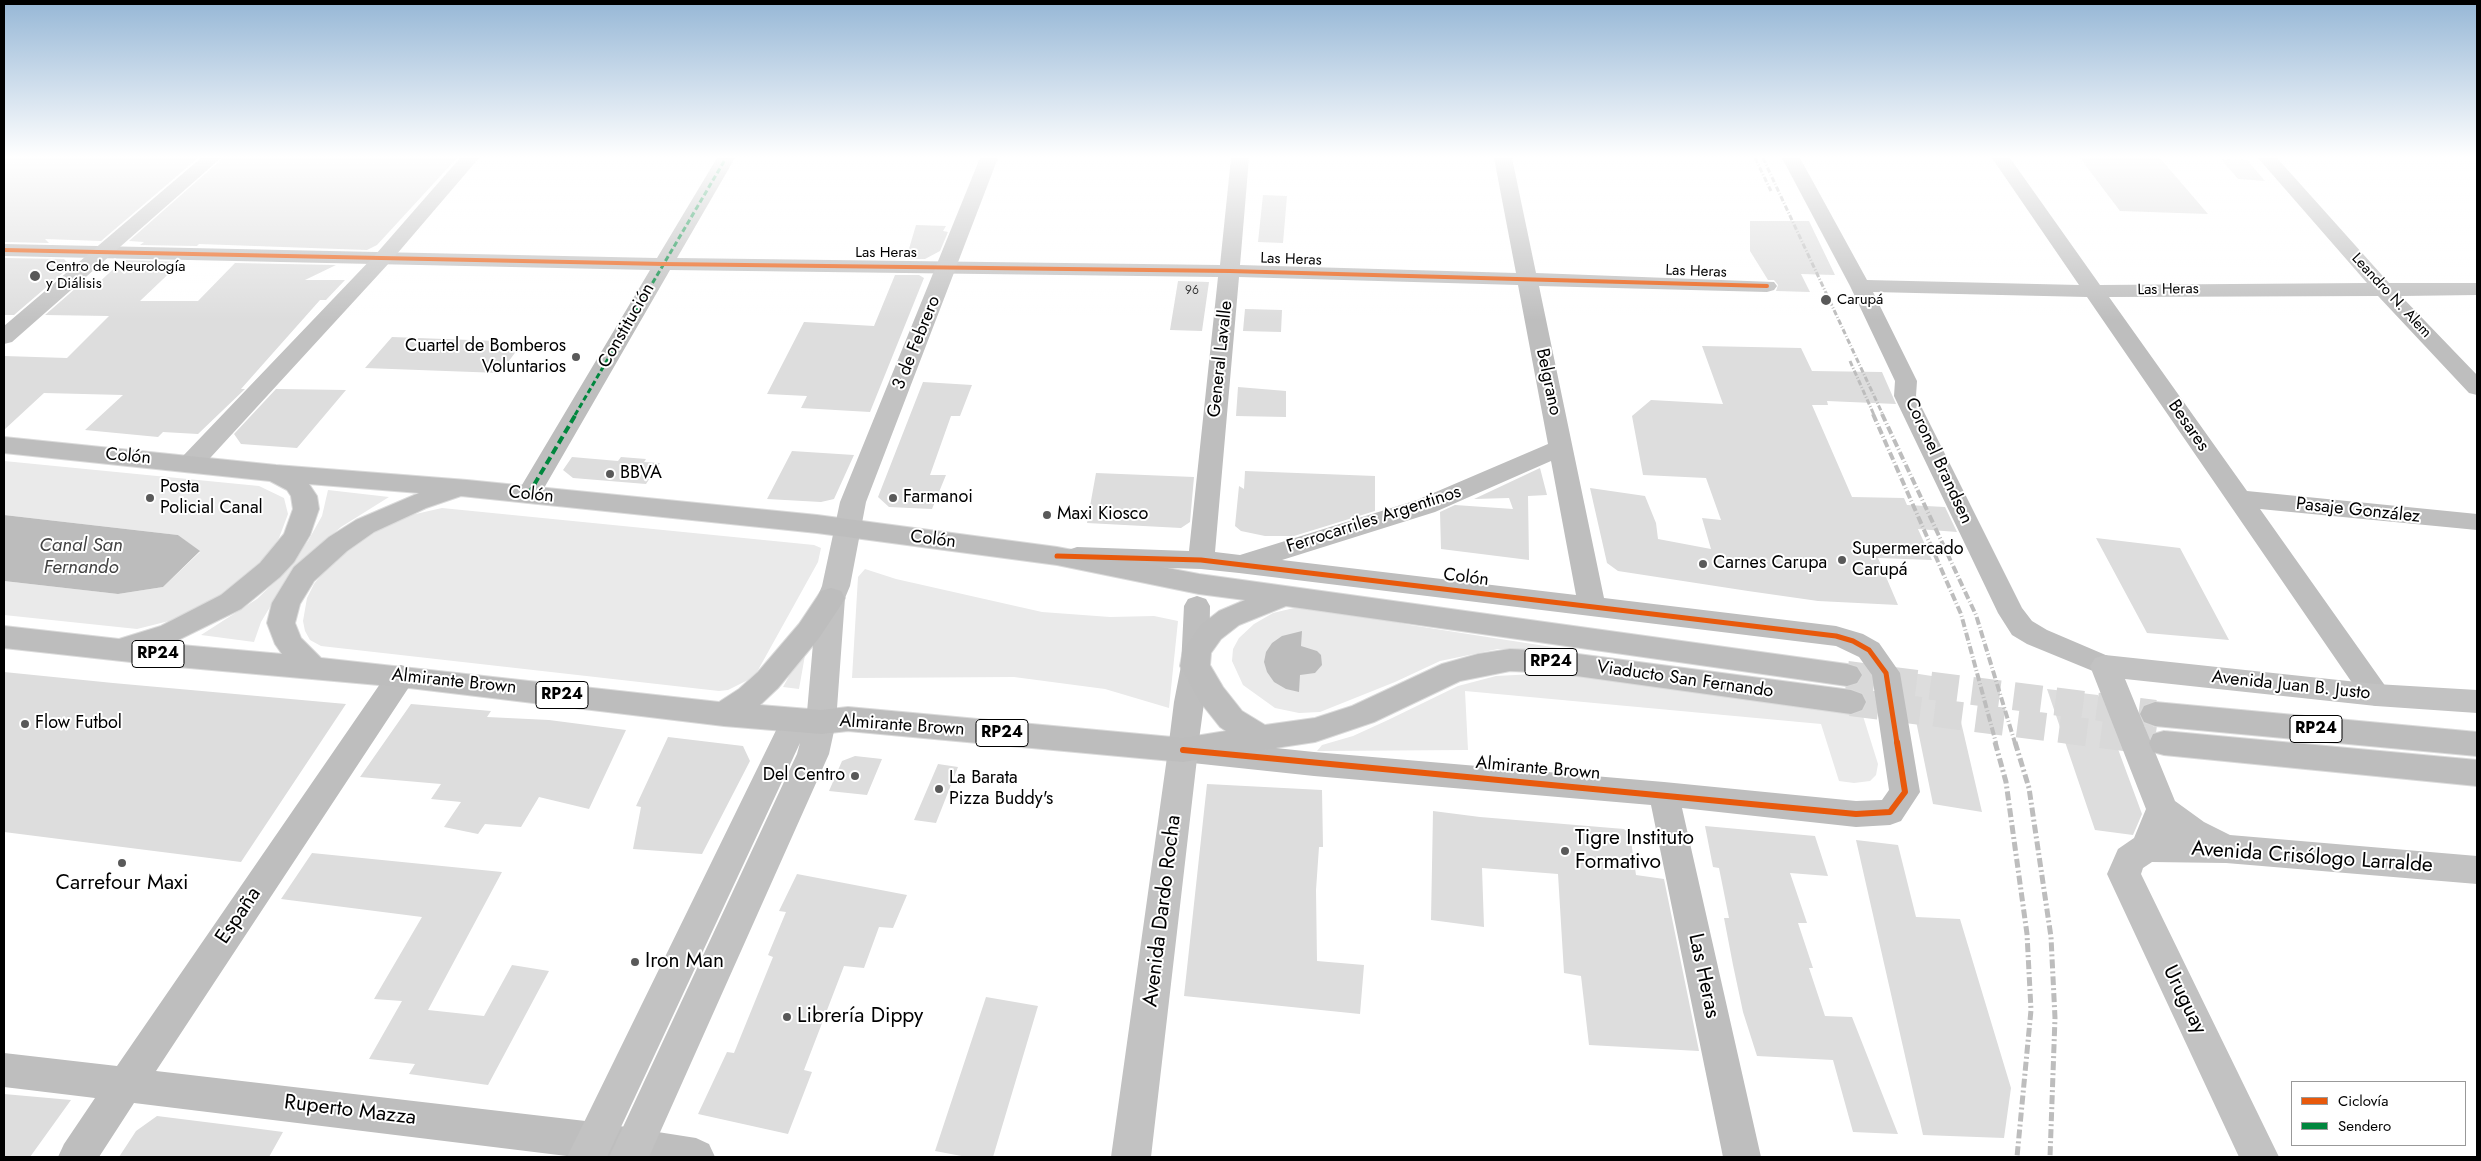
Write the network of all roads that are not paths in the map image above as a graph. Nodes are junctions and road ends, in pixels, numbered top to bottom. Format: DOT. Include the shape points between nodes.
graph roads {
  1 [pos="149,212"];
  2 [pos="423,212"];
  3 [pos="694,212"];
  4 [pos="968,212"];
  5 [pos="1235,212"];
  6 [pos="1513,212"];
  7 [pos="1820,212"];
  8 [pos="2038,212"];
  9 [pos="2315,212"];
  10 [pos="4,250"];
  11 [pos="102,253"];
  12 [pos="383,258"];
  13 [pos="664,264"];
  14 [pos="947,266"];
  15 [pos="1230,271"];
  16 [pos="1526,279"];
  17 [pos="1767,286"];
  18 [pos="1860,286"];
  19 [pos="2382,288"];
  20 [pos="2477,289"];
  21 [pos="2093,291"];
  22 [pos="4,337"];
  23 [pos="2477,388"];
  24 [pos="4,445"];
  25 [pos="1562,447"];
  26 [pos="191,463"];
  27 [pos="276,472"];
  28 [pos="467,488"];
  29 [pos="528,495"];
  30 [pos="2240,499"];
  31 [pos="2477,522"];
  32 [pos="847,529"];
  33 [pos="1057,556"];
  34 [pos="1201,560"];
  35 [pos="1239,564"];
  36 [pos="1288,596"];
  37 [pos="831,598"];
  38 [pos="1197,606"];
  39 [pos="1592,607"];
  40 [pos="4,637"];
  41 [pos="118,650"];
  42 [pos="1195,666"];
  43 [pos="2105,666"];
  44 [pos="313,668"];
  45 [pos="400,676"];
  46 [pos="2376,695"];
  47 [pos="2477,701"];
  48 [pos="724,714"];
  49 [pos="808,721"];
  50 [pos="1262,739"];
  51 [pos="2477,744"];
  52 [pos="1183,750"];
  53 [pos="1314,764"];
  54 [pos="2477,773"];
  55 [pos="1664,794"];
  56 [pos="2162,809"];
  57 [pos="1890,812"];
  58 [pos="2146,848"];
  59 [pos="2226,849"];
  60 [pos="2477,870"];
  61 [pos="4,1070"];
  62 [pos="126,1083"];
  63 [pos="591,1149"];
  64 [pos="631,1152"];
  65 [pos="77,1157"];
  66 [pos="696,1157"];
  67 [pos="1131,1157"];
  68 [pos="1742,1157"];
  69 [pos="2259,1157"];
  1 -- 11 [label="street"];
  2 -- 12 [label="street"];
  3 -- 13 [label="street, Constitución"];
  4 -- 14 [label="street, 3 de Febrero"];
  5 -- 15 [label="street, General Lavalle"];
  6 -- 16 [label="street, Belgrano"];
  7 -- 18 [label="street, Coronel Brandsen"];
  8 -- 21 [label="street, Besares"];
  9 -- 19 [label="street, Leandro N. Alem"];
  10 -- 11 [label="street, Las Heras"];
  11 -- 12 [label="street, Las Heras"];
  11 -- 22 [label="street"];
  12 -- 13 [label="street, Las Heras"];
  12 -- 26 [label="street"];
  13 -- 14 [label="street, Las Heras"];
  13 -- 29 [label="street, Constitución"];
  14 -- 15 [label="street, Las Heras"];
  14 -- 32 [label="street, 3 de Febrero" via="854,502"];
  15 -- 16 [label="street, Las Heras"];
  15 -- 34 [label="street, General Lavalle"];
  16 -- 17 [label="street, Las Heras"];
  16 -- 25 [label="street, Belgrano"];
  18 -- 21 [label="street, Las Heras"];
  18 -- 43 [label="street, Coronel Brandsen" via="1906,381 1905,396 2011,613 2022,628 2037,637"];
  19 -- 20 [label="street, Las Heras"];
  19 -- 21 [label="street, Las Heras"];
  19 -- 23 [label="street, Leandro N. Alem"];
  21 -- 30 [label="street, Besares"];
  24 -- 26 [label="main road, Colón / RP24"];
  25 -- 35 [label="street, Ferrocarriles Argentinos" via="1426,506"];
  25 -- 39 [label="street, Belgrano"];
  26 -- 27 [label="main road, Colón / RP24"];
  27 -- 28 [label="main road, Colón / RP24"];
  27 -- 41 [label="main road, RP24" via="296,484 304,496 306,509 296,535 270,570 231,602 196,622 170,634"];
  28 -- 29 [label="main road, Colón / RP24"];
  28 -- 44 [label="main road, RP24" via="417,502 365,526 338,544 304,574 286,603 281,623 289,644"];
  29 -- 32 [label="main road, Colón / RP24"];
  30 -- 31 [label="street, Pasaje González"];
  30 -- 46 [label="street, Besares"];
  32 -- 33 [label="main road, Colón / RP24"];
  32 -- 37 [label="street, 3 de Febrero"];
  33 -- 34 [label="street, Colón"];
  33 -- 36 [label="main road, Colón / RP24" via="1199,584"];
  34 -- 35 [label="street, Colón"];
  35 -- 39 [label="street, Colón"];
  36 -- 42 [label="main road" via="1229,618 1211,632 1197,651"];
  36 -- 50 [label="main road, Viaducto San Fernando / RP24" via="1849,689 1510,660 1478,664 1452,672 1363,714 1315,730"];
  37 -- 48 [label="main road" via="809,631 768,680"];
  37 -- 49 [label="street, 3 de Febrero"];
  38 -- 42 [label="street, Avenida Dardo Rocha"];
  39 -- 57 [label="street, Colón" via="1836,636 1869,650 1886,673 1905,792"];
  40 -- 41 [label="main road, Almirante Brown / RP24"];
  41 -- 44 [label="main road, Almirante Brown / RP24"];
  42 -- 50 [label="main road" via="1231,719"];
  42 -- 52 [label="street, Avenida Dardo Rocha"];
  43 -- 46 [label="street, Avenida Juan B. Justo / RP24"];
  43 -- 56 [label="street"];
  44 -- 45 [label="main road, Almirante Brown / RP24"];
  45 -- 48 [label="main road, Almirante Brown / RP24"];
  45 -- 62 [label="street, España"];
  46 -- 47 [label="street, Avenida Juan B. Justo / RP24"];
  48 -- 49 [label="main road, Almirante Brown / RP24"];
  49 -- 52 [label="main road, Almirante Brown / RP24" via="848,719"];
  49 -- 63 [label="street"];
  49 -- 64 [label="street" via="813,754"];
  50 -- 52 [label="main road, RP24"];
  50 -- 53 [label="street"];
  51 -- 54 [label="main road, RP24" via="2159,728"];
  52 -- 53 [label="street, Almirante Brown"];
  52 -- 67 [label="street, Avenida Dardo Rocha"];
  53 -- 55 [label="street, Almirante Brown"];
  55 -- 57 [label="street, Almirante Brown" via="1856,814"];
  55 -- 68 [label="street, Las Heras"];
  56 -- 58 [label="street"];
  56 -- 59 [label="street" via="2192,832"];
  58 -- 59 [label="street, Avenida Crisólogo Larralde"];
  58 -- 69 [label="street, Uruguay" via="2130,858 2124,874"];
  59 -- 60 [label="street, Avenida Crisólogo Larralde"];
  61 -- 62 [label="street, Ruperto Mazza"];
  62 -- 63 [label="street, Ruperto Mazza"];
  62 -- 65 [label="street, España"];
  63 -- 64 [label="street, Ruperto Mazza"];
  64 -- 66 [label="street, Ruperto Mazza"];
}
